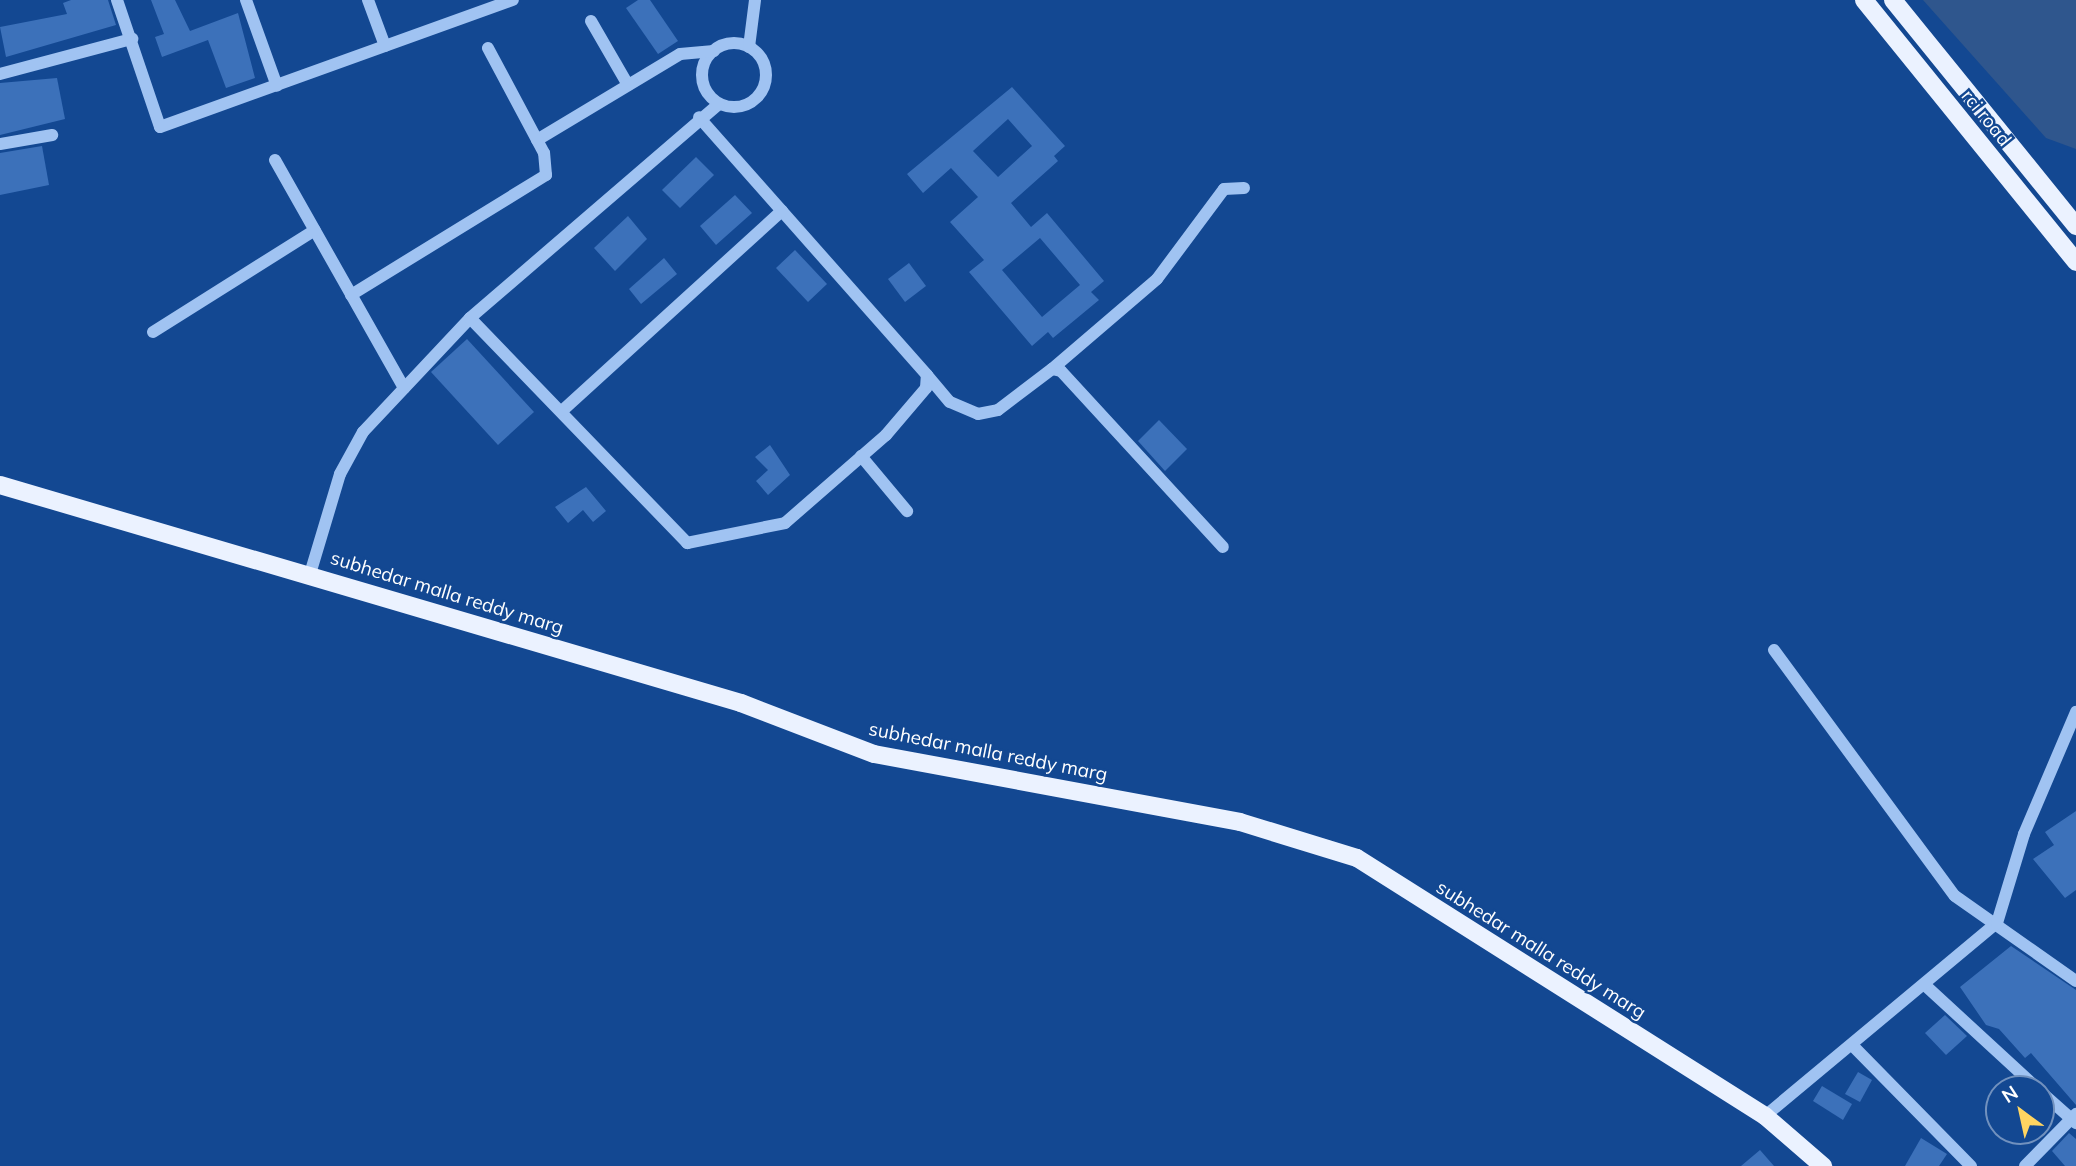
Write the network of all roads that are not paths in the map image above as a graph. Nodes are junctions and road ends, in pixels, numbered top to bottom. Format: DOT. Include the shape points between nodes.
graph roads {
  1 [pos="117,0"];
  2 [pos="246,0"];
  3 [pos="368,0"];
  4 [pos="513,0"];
  5 [pos="754,0"];
  6 [pos="1864,0"];
  7 [pos="1893,0"];
  8 [pos="492,4"];
  9 [pos="591,21"];
  10 [pos="132,39"];
  11 [pos="385,46"];
  12 [pos="749,47"];
  13 [pos="488,48"];
  14 [pos="714,51"];
  15 [pos="0,74"];
  16 [pos="628,85"];
  17 [pos="277,86"];
  18 [pos="719,104"];
  19 [pos="699,117"];
  20 [pos="52,135"];
  21 [pos="537,140"];
  22 [pos="0,144"];
  23 [pos="275,160"];
  24 [pos="1244,188"];
  25 [pos="782,211"];
  26 [pos="2076,226"];
  27 [pos="315,230"];
  28 [pos="2076,262"];
  29 [pos="351,295"];
  30 [pos="470,318"];
  31 [pos="153,332"];
  32 [pos="1052,369"];
  33 [pos="927,375"];
  34 [pos="404,388"];
  35 [pos="563,410"];
  36 [pos="861,456"];
  37 [pos="0,485"];
  38 [pos="907,511"];
  39 [pos="1223,547"];
  40 [pos="310,574"];
  41 [pos="1774,650"];
  42 [pos="2076,712"];
  43 [pos="2073,736"];
  44 [pos="1997,923"];
  45 [pos="2076,981"];
  46 [pos="1927,987"];
  47 [pos="1854,1047"];
  48 [pos="2024,1075"];
  49 [pos="2055,1103"];
  50 [pos="1765,1116"];
  51 [pos="2074,1119"];
  52 [pos="1819,1165"];
  53 [pos="1971,1166"];
  54 [pos="2025,1166"];
  1 -- 10 [label="street"];
  2 -- 17 [label="street"];
  3 -- 11 [label="street"];
  4 -- 8 [label="street"];
  5 -- 12 [label="street"];
  6 -- 28 [label="main road, rci road"];
  7 -- 26 [label="main road, rci road"];
  8 -- 11 [label="street"];
  9 -- 16 [label="street"];
  10 -- 15 [label="street"];
  10 -- 17 [label="street" via="160,127"];
  11 -- 17 [label="street"];
  12 -- 14 [label="street" via="732,43"];
  12 -- 18 [label="street" via="764,64 765,86 751,103"];
  13 -- 21 [label="street"];
  14 -- 16 [label="street" via="689,49"];
  14 -- 18 [label="street" via="702,78"];
  16 -- 21 [label="street"];
  18 -- 19 [label="street"];
  19 -- 25 [label="street"];
  19 -- 30 [label="street"];
  20 -- 22 [label="street"];
  21 -- 29 [label="street" via="549,165 546,175"];
  23 -- 27 [label="street"];
  24 -- 32 [label="street" via="1224,188 1157,279"];
  25 -- 33 [label="street"];
  25 -- 35 [label="street"];
  27 -- 29 [label="street"];
  27 -- 31 [label="street"];
  29 -- 34 [label="street"];
  30 -- 34 [label="street"];
  30 -- 35 [label="street"];
  32 -- 33 [label="street" via="998,410 978,414 950,401"];
  32 -- 39 [label="street" via="1072,380"];
  33 -- 36 [label="street" via="926,388"];
  34 -- 40 [label="street" via="363,432 340,474"];
  35 -- 36 [label="street" via="687,543 785,523"];
  36 -- 38 [label="street"];
  37 -- 40 [label="main road, subhedar malla reddy marg"];
  40 -- 50 [label="main road, subhedar malla reddy marg" via="741,703 874,754 1240,822 1357,858"];
  41 -- 44 [label="street" via="1955,896"];
  42 -- 43 [label="street"];
  43 -- 44 [label="street" via="2024,834"];
  44 -- 45 [label="street"];
  44 -- 46 [label="street"];
  46 -- 47 [label="street"];
  46 -- 48 [label="street"];
  47 -- 50 [label="street"];
  47 -- 53 [label="street"];
  49 -- 51 [label="street"];
  50 -- 52 [label="main road, subhedar malla reddy marg"];
  51 -- 54 [label="street"];
}
